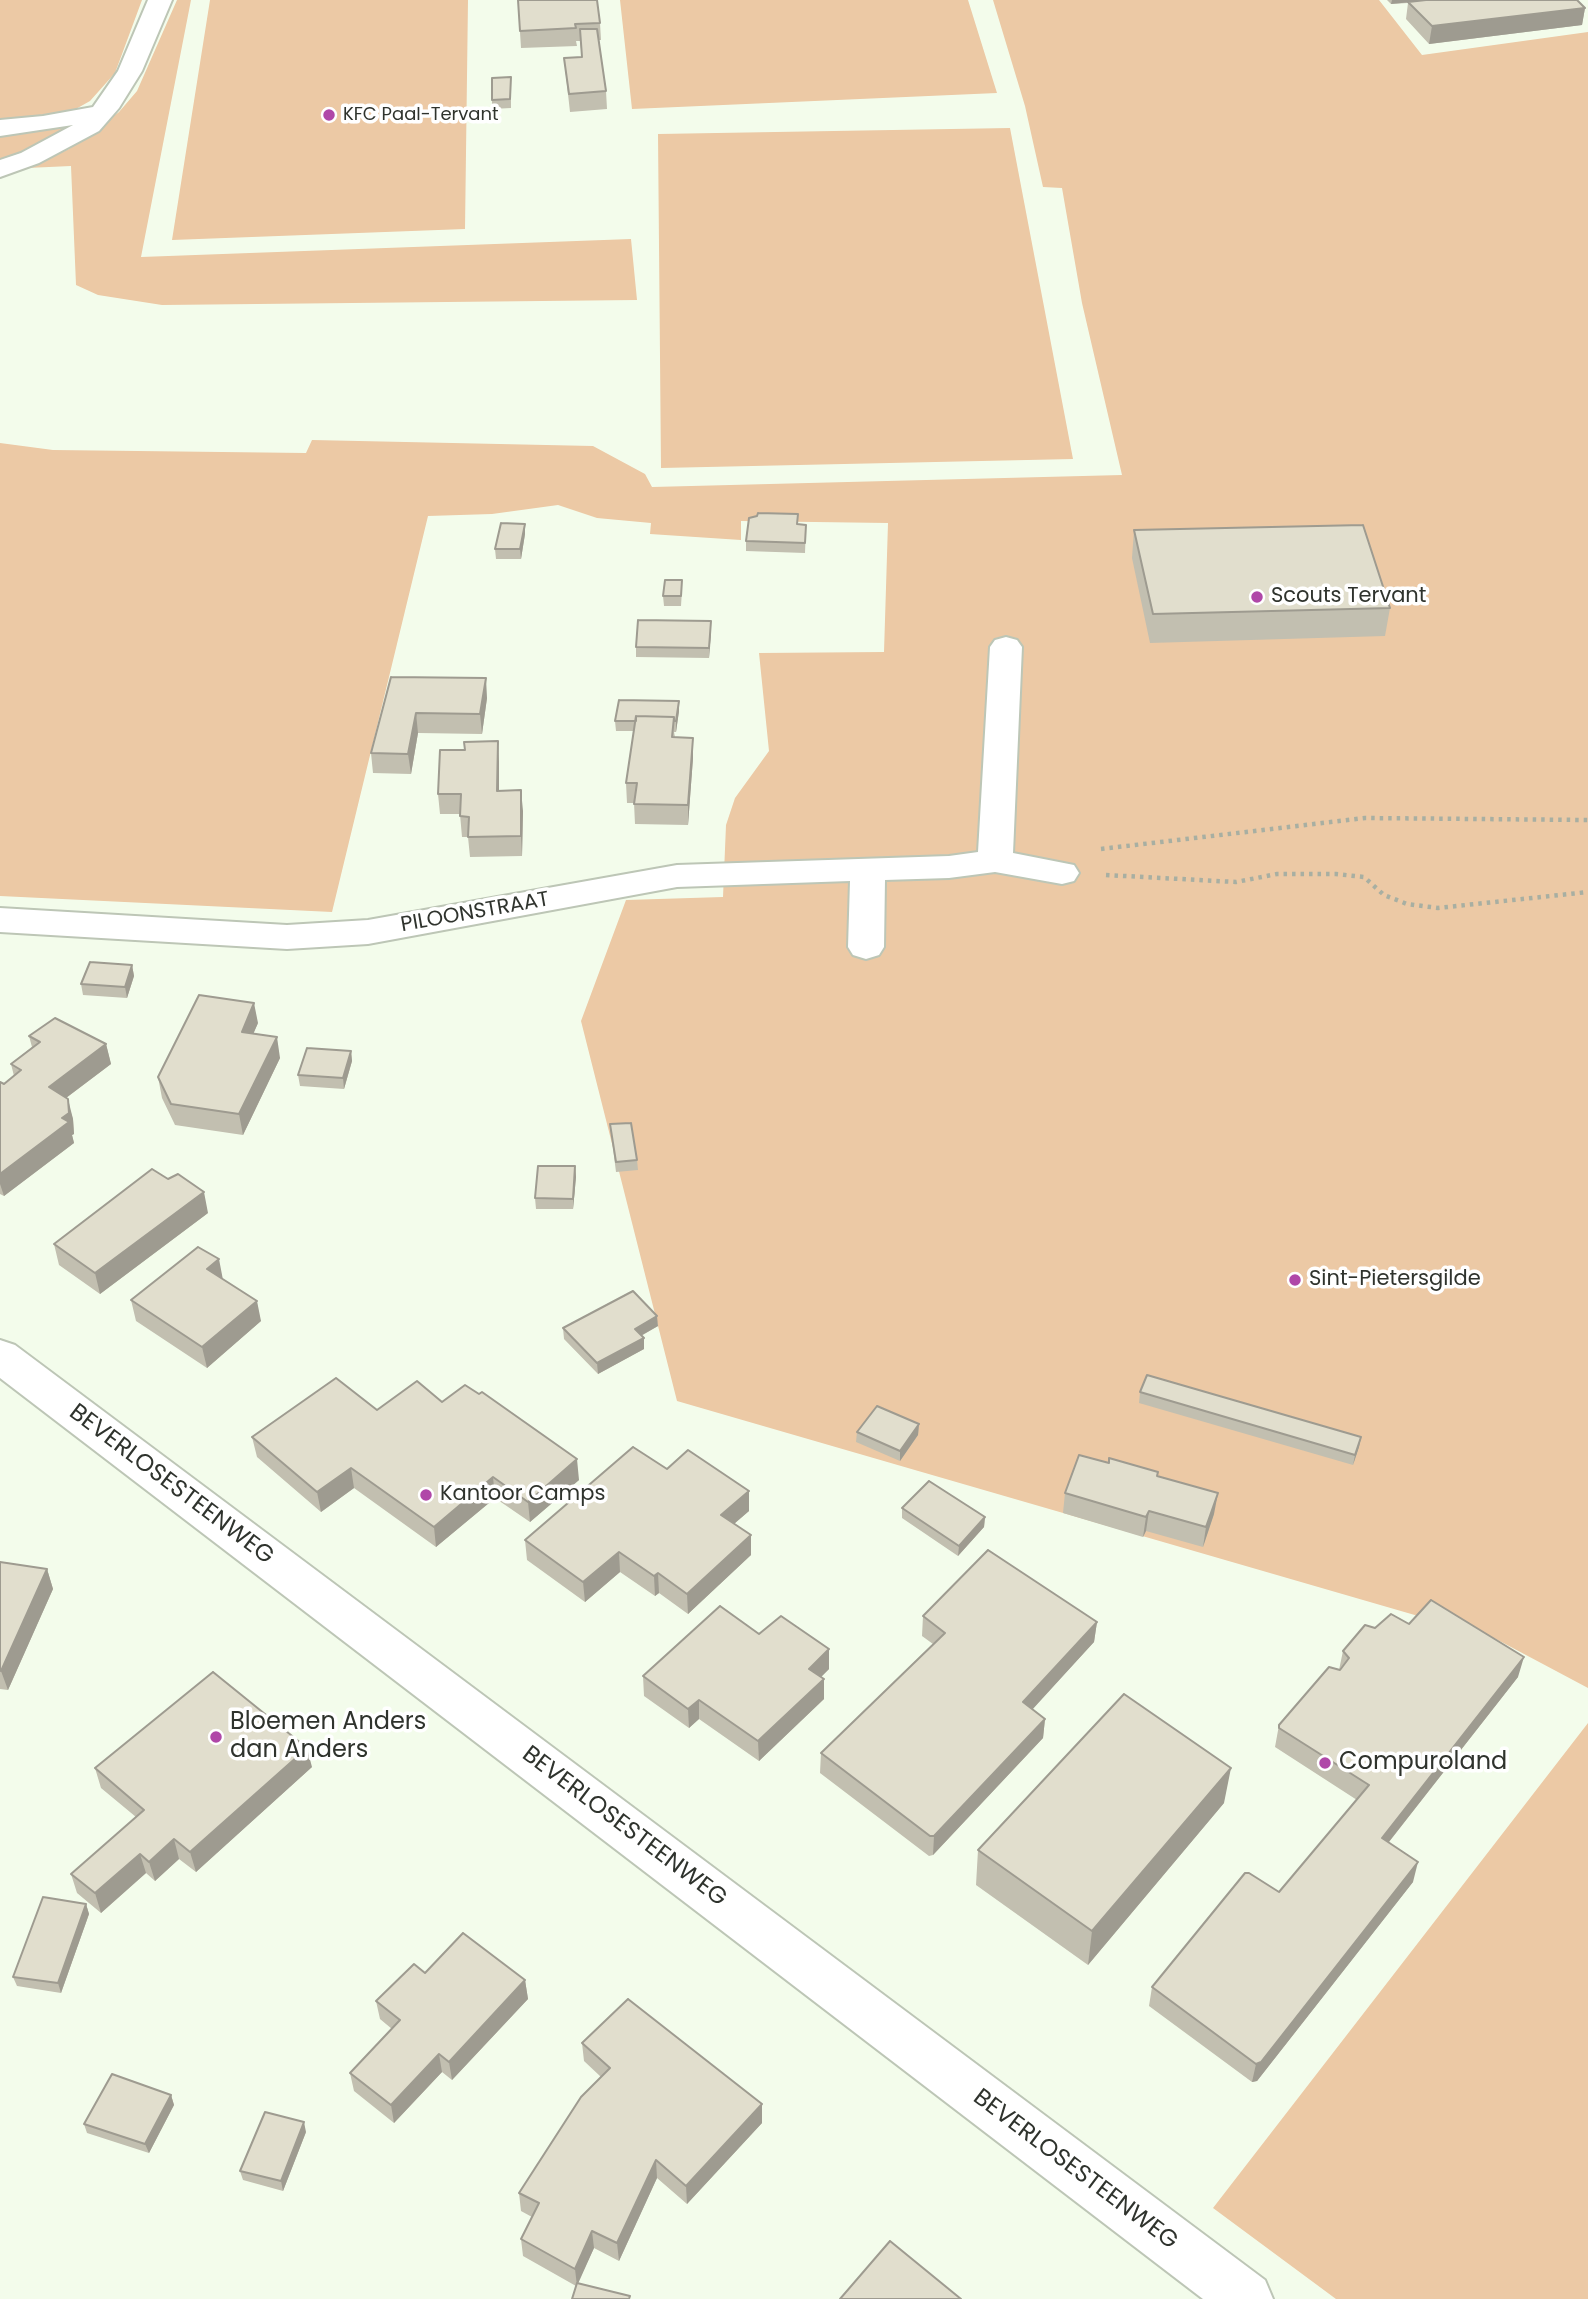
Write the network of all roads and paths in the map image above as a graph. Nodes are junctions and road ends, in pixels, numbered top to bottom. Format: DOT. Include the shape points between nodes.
graph roads {
  1 [pos="160,0"];
  2 [pos="110,103"];
  3 [pos="0,128"];
  4 [pos="0,169"];
  5 [pos="1006,647"];
  6 [pos="1588,820"];
  7 [pos="1091,850"];
  8 [pos="995,861"];
  9 [pos="868,869"];
  10 [pos="1062,873"];
  11 [pos="1588,892"];
  12 [pos="0,920"];
  13 [pos="866,947"];
  14 [pos="0,1356"];
  15 [pos="1246,2299"];
  1 -- 2 [label="street" via="130,71"];
  2 -- 3 [label="street" via="83,117"];
  2 -- 4 [label="street" via="90,126 64,142"];
  5 -- 8 [label="street"];
  6 -- 7 [label="path" via="1365,818"];
  8 -- 9 [label="street, PILOONSTRAAT"];
  8 -- 10 [label="street, PILOONSTRAAT"];
  9 -- 12 [label="street, PILOONSTRAAT" via="677,876 368,932 287,937"];
  9 -- 13 [label="street"];
  10 -- 11 [label="path" via="1236,882 1277,874 1336,874 1364,877 1384,895 1406,904 1438,908"];
  14 -- 15 [label="street, BEVERLOSESTEENWEG"];
}
